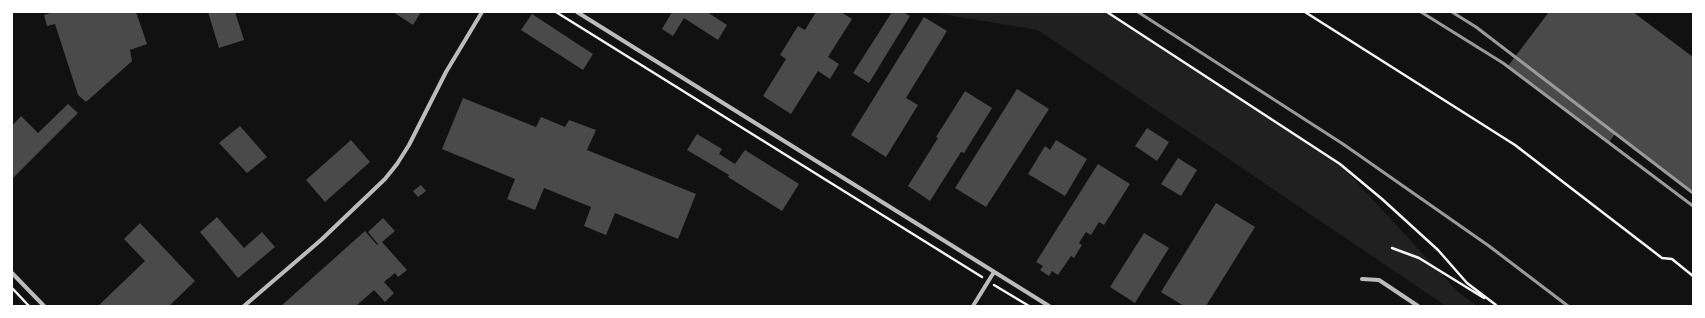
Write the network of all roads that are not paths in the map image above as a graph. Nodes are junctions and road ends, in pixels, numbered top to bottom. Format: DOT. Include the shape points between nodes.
graph roads {
  1 [pos="482,12"];
  2 [pos="577,12"];
  3 [pos="994,272"];
  4 [pos="12,273"];
  5 [pos="1362,279"];
  6 [pos="44,306"];
  7 [pos="244,306"];
  8 [pos="973,306"];
  9 [pos="1049,306"];
  10 [pos="1418,306"];
  1 -- 7 [label="street" via="446,72 398,164 326,235"];
  2 -- 3 [label="street"];
  3 -- 8 [label="street"];
  3 -- 9 [label="street"];
  4 -- 6 [label="street"];
  5 -- 10 [label="street" via="1379,280"];
}
